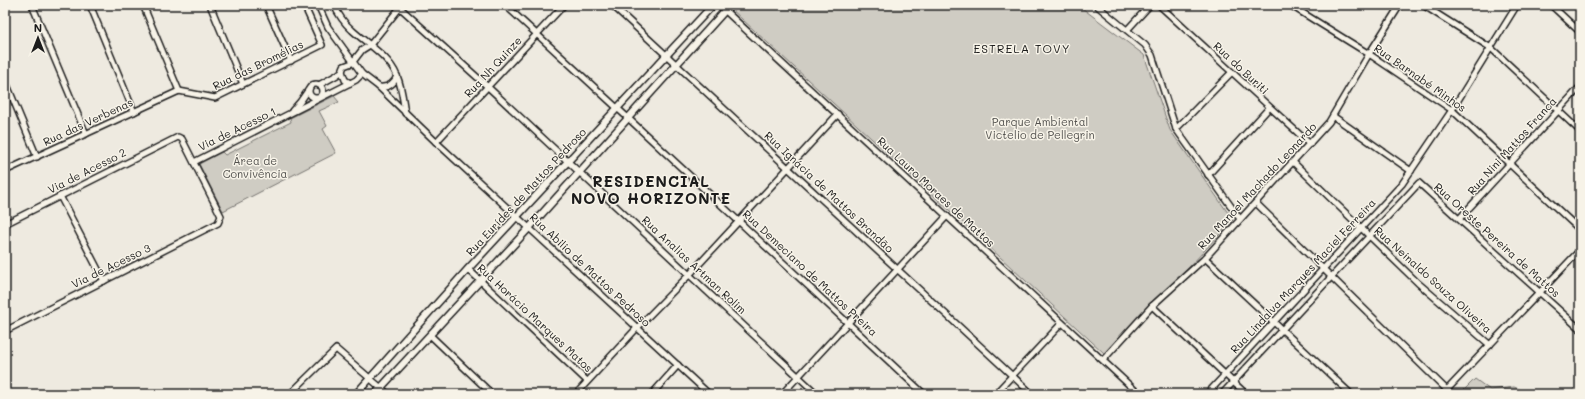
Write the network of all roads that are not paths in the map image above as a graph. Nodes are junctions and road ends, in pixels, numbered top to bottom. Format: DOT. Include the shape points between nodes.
graph roads {
  1 [pos="32,5"];
  2 [pos="90,5"];
  3 [pos="143,5"];
  4 [pos="210,5"];
  5 [pos="266,5"];
  6 [pos="304,5"];
  7 [pos="318,5"];
  8 [pos="334,5"];
  9 [pos="504,5"];
  10 [pos="564,5"];
  11 [pos="612,5"];
  12 [pos="713,5"];
  13 [pos="718,5"];
  14 [pos="730,5"];
  15 [pos="1096,5"];
  16 [pos="1150,5"];
  17 [pos="1159,5"];
  18 [pos="1290,5"];
  19 [pos="1400,5"];
  20 [pos="1423,5"];
  21 [pos="1517,5"];
  22 [pos="1551,5"];
  23 [pos="400,6"];
  24 [pos="725,11"];
  25 [pos="1127,30"];
  26 [pos="1580,32"];
  27 [pos="536,34"];
  28 [pos="370,45"];
  29 [pos="1491,48"];
  30 [pos="1369,54"];
  31 [pos="666,55"];
  32 [pos="291,60"];
  33 [pos="352,63"];
  34 [pos="677,64"];
  35 [pos="342,71"];
  36 [pos="1231,73"];
  37 [pos="362,74"];
  38 [pos="397,76"];
  39 [pos="5,80"];
  40 [pos="350,83"];
  41 [pos="243,84"];
  42 [pos="319,85"];
  43 [pos="379,87"];
  44 [pos="488,87"];
  45 [pos="1580,87"];
  46 [pos="310,88"];
  47 [pos="179,91"];
  48 [pos="320,97"];
  49 [pos="1269,108"];
  50 [pos="617,109"];
  51 [pos="1452,110"];
  52 [pos="1558,111"];
  53 [pos="134,112"];
  54 [pos="405,113"];
  55 [pos="838,114"];
  56 [pos="288,115"];
  57 [pos="1333,116"];
  58 [pos="628,118"];
  59 [pos="1176,128"];
  60 [pos="1580,131"];
  61 [pos="86,134"];
  62 [pos="436,142"];
  63 [pos="1310,144"];
  64 [pos="37,157"];
  65 [pos="568,161"];
  66 [pos="194,162"];
  67 [pos="1293,162"];
  68 [pos="1509,163"];
  69 [pos="788,167"];
  70 [pos="5,171"];
  71 [pos="1411,171"];
  72 [pos="579,172"];
  73 [pos="1208,175"];
  74 [pos="1419,183"];
  75 [pos="60,196"];
  76 [pos="1256,203"];
  77 [pos="517,216"];
  78 [pos="947,216"];
  79 [pos="1240,219"];
  80 [pos="1459,219"];
  81 [pos="739,222"];
  82 [pos="5,224"];
  83 [pos="530,227"];
  84 [pos="1361,227"];
  85 [pos="1580,230"];
  86 [pos="1369,236"];
  87 [pos="1580,250"];
  88 [pos="1205,258"];
  89 [pos="468,269"];
  90 [pos="898,269"];
  91 [pos="1323,269"];
  92 [pos="690,274"];
  93 [pos="1331,275"];
  94 [pos="481,280"];
  95 [pos="104,281"];
  96 [pos="1540,292"];
  97 [pos="1152,306"];
  98 [pos="1274,322"];
  99 [pos="848,323"];
  100 [pos="1062,323"];
  101 [pos="637,328"];
  102 [pos="1281,329"];
  103 [pos="1580,329"];
  104 [pos="5,331"];
  105 [pos="430,335"];
  106 [pos="1490,346"];
  107 [pos="1103,360"];
  108 [pos="678,365"];
  109 [pos="1226,374"];
  110 [pos="798,376"];
  111 [pos="1012,376"];
  112 [pos="370,378"];
  113 [pos="587,382"];
  114 [pos="1234,382"];
  115 [pos="381,387"];
  116 [pos="1446,393"];
  117 [pos="290,394"];
  118 [pos="356,394"];
  119 [pos="375,394"];
  120 [pos="388,394"];
  121 [pos="492,394"];
  122 [pos="576,394"];
  123 [pos="652,394"];
  124 [pos="709,394"];
  125 [pos="782,394"];
  126 [pos="817,394"];
  127 [pos="924,394"];
  128 [pos="995,394"];
  129 [pos="1032,394"];
  130 [pos="1139,394"];
  131 [pos="1207,394"];
  132 [pos="1222,394"];
  133 [pos="1246,394"];
  134 [pos="1351,394"];
  1 -- 61 [label="street"];
  2 -- 53 [label="street"];
  3 -- 47 [label="street"];
  4 -- 41 [label="street"];
  5 -- 32 [label="street"];
  6 -- 32 [label="street, Rua das Bromélias" via="322,45"];
  7 -- 33 [label="street, Rua Abilio de Mattos Pedroso" via="328,27"];
  8 -- 28 [label="street" via="351,30"];
  9 -- 27 [label="street, Rua Demeciano de Mattos Preira"];
  10 -- 27 [label="street, Rua Nh Quinze"];
  11 -- 31 [label="street, Rua Ignácia de Mattos Brandão"];
  12 -- 31 [label="street, Rua Eurídes de Mattos Pedroso"];
  13 -- 24 [label="street, Rua Lauro Moraes de Mattos"];
  14 -- 24 [label="street"];
  15 -- 25 [label="street"];
  16 -- 25 [label="street"];
  17 -- 36 [label="street, Rua do Buriti"];
  18 -- 30 [label="street, Rua Barnabé Minhos"];
  19 -- 30 [label="street, Rua Manoel Machado Leonardo"];
  20 -- 29 [label="street"];
  21 -- 29 [label="street, Rua Lindalva Marques Maciel Ferreira"];
  22 -- 26 [label="street"];
  23 -- 28 [label="street"];
  23 -- 44 [label="street, Rua Analias Artman Rolim"];
  24 -- 34 [label="street"];
  24 -- 55 [label="street, Rua Lauro Moraes de Mattos"];
  25 -- 59 [label="street" via="1145,45 1152,55"];
  27 -- 44 [label="street, Rua Nh Quinze"];
  27 -- 50 [label="street, Rua Demeciano de Mattos Preira"];
  28 -- 33 [label="street" via="362,50"];
  28 -- 38 [label="street"];
  29 -- 51 [label="street, Rua Lindalva Marques Maciel Ferreira"];
  29 -- 52 [label="street"];
  30 -- 51 [label="street, Rua Barnabé Minhos"];
  30 -- 57 [label="street, Rua Manoel Machado Leonardo"];
  31 -- 34 [label="street, Rua Ignácia de Mattos Brandão"];
  31 -- 50 [label="street, Rua Eurídes de Mattos Pedroso"];
  32 -- 41 [label="street, Rua das Bromélias"];
  33 -- 35 [label="street" via="344,66"];
  33 -- 37 [label="street, Rua Abilio de Mattos Pedroso"];
  34 -- 58 [label="street"];
  34 -- 69 [label="street, Rua Ignácia de Mattos Brandão"];
  35 -- 40 [label="street" via="345,80"];
  35 -- 42 [label="street"];
  36 -- 49 [label="street, Rua do Buriti"];
  36 -- 59 [label="street"];
  37 -- 40 [label="street"];
  37 -- 43 [label="street, Rua Abilio de Mattos Pedroso"];
  38 -- 43 [label="street" via="392,85"];
  38 -- 54 [label="street"];
  39 -- 64 [label="street"];
  40 -- 48 [label="street, Via de Acesso 1"];
  41 -- 47 [label="street, Rua das Bromélias" via="215,98"];
  42 -- 46 [label="street"];
  42 -- 48 [label="street" via="323,90"];
  43 -- 54 [label="street, Rua Abilio de Mattos Pedroso"];
  44 -- 62 [label="street, Rua Nh Quinze"];
  44 -- 65 [label="street, Rua Analias Artman Rolim"];
  45 -- 52 [label="street, Rua Nini Mattos Franca"];
  46 -- 48 [label="street" via="311,97"];
  46 -- 56 [label="street"];
  47 -- 53 [label="street, Rua das Verbenas"];
  48 -- 56 [label="street, Via de Acesso 1"];
  49 -- 63 [label="street, Rua do Buriti"];
  49 -- 73 [label="street"];
  50 -- 58 [label="street, Rua Demeciano de Mattos Preira"];
  50 -- 65 [label="street, Rua Eurídes de Mattos Pedroso"];
  51 -- 68 [label="street, Rua Barnabé Minhos"];
  51 -- 71 [label="street, Rua Lindalva Marques Maciel Ferreira"];
  52 -- 60 [label="street"];
  52 -- 68 [label="street, Rua Nini Mattos Franca"];
  53 -- 61 [label="street, Rua das Verbenas"];
  54 -- 62 [label="street, Rua Abilio de Mattos Pedroso"];
  55 -- 69 [label="street"];
  55 -- 78 [label="street, Rua Lauro Moraes de Mattos"];
  56 -- 66 [label="street, Via de Acesso 1"];
  57 -- 63 [label="street, Rua Manoel Machado Leonardo"];
  57 -- 71 [label="street"];
  58 -- 72 [label="street"];
  58 -- 81 [label="street, Rua Demeciano de Mattos Preira"];
  59 -- 73 [label="street"];
  61 -- 64 [label="street, Rua das Verbenas"];
  62 -- 77 [label="street, Rua Abilio de Mattos Pedroso"];
  63 -- 67 [label="street, Rua Manoel Machado Leonardo"];
  64 -- 70 [label="street, Rua das Verbenas"];
  65 -- 72 [label="street, Rua Analias Artman Rolim"];
  65 -- 77 [label="street, Rua Eurídes de Mattos Pedroso"];
  66 -- 75 [label="street, Via de Acesso 2" via="182,139 178,137"];
  66 -- 95 [label="street, Via de Acesso 3" via="222,216 218,224"];
  67 -- 76 [label="street, Rua Manoel Machado Leonardo"];
  67 -- 84 [label="street, Rua Neinaldo Souza Oliveira"];
  68 -- 80 [label="street, Rua Nini Mattos Franca"];
  68 -- 85 [label="street, Rua Barnabé Minhos"];
  69 -- 81 [label="street"];
  69 -- 90 [label="street, Rua Ignácia de Mattos Brandão"];
  71 -- 84 [label="street, Rua Lindalva Marques Maciel Ferreira"];
  72 -- 83 [label="street"];
  72 -- 92 [label="street, Rua Analias Artman Rolim"];
  73 -- 79 [label="street"];
  74 -- 80 [label="street, Rua Oreste Pereira de Mattos"];
  74 -- 86 [label="street, Rua Lindalva Marques Maciel Ferreira"];
  75 -- 82 [label="street, Via de Acesso 2"];
  75 -- 95 [label="street"];
  76 -- 79 [label="street, Rua Manoel Machado Leonardo"];
  76 -- 91 [label="street"];
  77 -- 83 [label="street, Rua Abilio de Mattos Pedroso"];
  77 -- 89 [label="street, Rua Eurídes de Mattos Pedroso"];
  78 -- 90 [label="street"];
  78 -- 100 [label="street, Rua Lauro Moraes de Mattos"];
  79 -- 88 [label="street, Rua Manoel Machado Leonardo"];
  80 -- 96 [label="street, Rua Oreste Pereira de Mattos"];
  81 -- 92 [label="street"];
  81 -- 99 [label="street, Rua Demeciano de Mattos Preira"];
  83 -- 94 [label="street"];
  83 -- 101 [label="street, Rua Abilio de Mattos Pedroso"];
  84 -- 86 [label="street, Rua Neinaldo Souza Oliveira"];
  84 -- 91 [label="street, Rua Lindalva Marques Maciel Ferreira"];
  86 -- 93 [label="street, Rua Lindalva Marques Maciel Ferreira"];
  86 -- 106 [label="street, Rua Neinaldo Souza Oliveira"];
  87 -- 96 [label="street"];
  88 -- 97 [label="street, Rua Manoel Machado Leonardo"];
  88 -- 98 [label="street"];
  89 -- 94 [label="street, Rua Horácio Marques Matos"];
  89 -- 112 [label="street, Rua Eurídes de Mattos Pedroso"];
  90 -- 99 [label="street"];
  90 -- 111 [label="street, Rua Ignácia de Mattos Brandão"];
  91 -- 93 [label="street"];
  91 -- 98 [label="street, Rua Lindalva Marques Maciel Ferreira"];
  92 -- 101 [label="street"];
  92 -- 110 [label="street, Rua Analias Artman Rolim"];
  93 -- 102 [label="street, Rua Lindalva Marques Maciel Ferreira"];
  93 -- 116 [label="street"];
  94 -- 105 [label="street"];
  94 -- 113 [label="street, Rua Horácio Marques Matos"];
  95 -- 104 [label="street, Via de Acesso 3"];
  96 -- 103 [label="street, Rua Oreste Pereira de Mattos"];
  96 -- 106 [label="street"];
  97 -- 107 [label="street, Rua Manoel Machado Leonardo"];
  97 -- 109 [label="street"];
  98 -- 102 [label="street"];
  98 -- 109 [label="street, Rua Lindalva Marques Maciel Ferreira"];
  99 -- 110 [label="street"];
  99 -- 127 [label="street, Rua Demeciano de Mattos Preira"];
  100 -- 107 [label="street, Rua Lauro Moraes de Mattos"];
  100 -- 111 [label="street"];
  101 -- 108 [label="street, Rua Abilio de Mattos Pedroso"];
  101 -- 113 [label="street"];
  102 -- 114 [label="street, Rua Lindalva Marques Maciel Ferreira"];
  102 -- 134 [label="street"];
  105 -- 115 [label="street"];
  105 -- 121 [label="street"];
  106 -- 116 [label="street"];
  107 -- 130 [label="street, Rua Lauro Moraes de Mattos"];
  108 -- 123 [label="street"];
  108 -- 124 [label="street, Rua Abilio de Mattos Pedroso"];
  109 -- 114 [label="street"];
  109 -- 131 [label="street, Rua Lindalva Marques Maciel Ferreira"];
  110 -- 125 [label="street"];
  110 -- 126 [label="street, Rua Analias Artman Rolim"];
  111 -- 128 [label="street"];
  111 -- 129 [label="street, Rua Ignácia de Mattos Brandão"];
  112 -- 115 [label="street"];
  112 -- 117 [label="street" via="336,349"];
  112 -- 118 [label="street, Rua Eurídes de Mattos Pedroso"];
  113 -- 122 [label="street"];
  114 -- 132 [label="street, Rua Lindalva Marques Maciel Ferreira"];
  114 -- 133 [label="street"];
  115 -- 119 [label="street"];
  115 -- 120 [label="street"];
}
